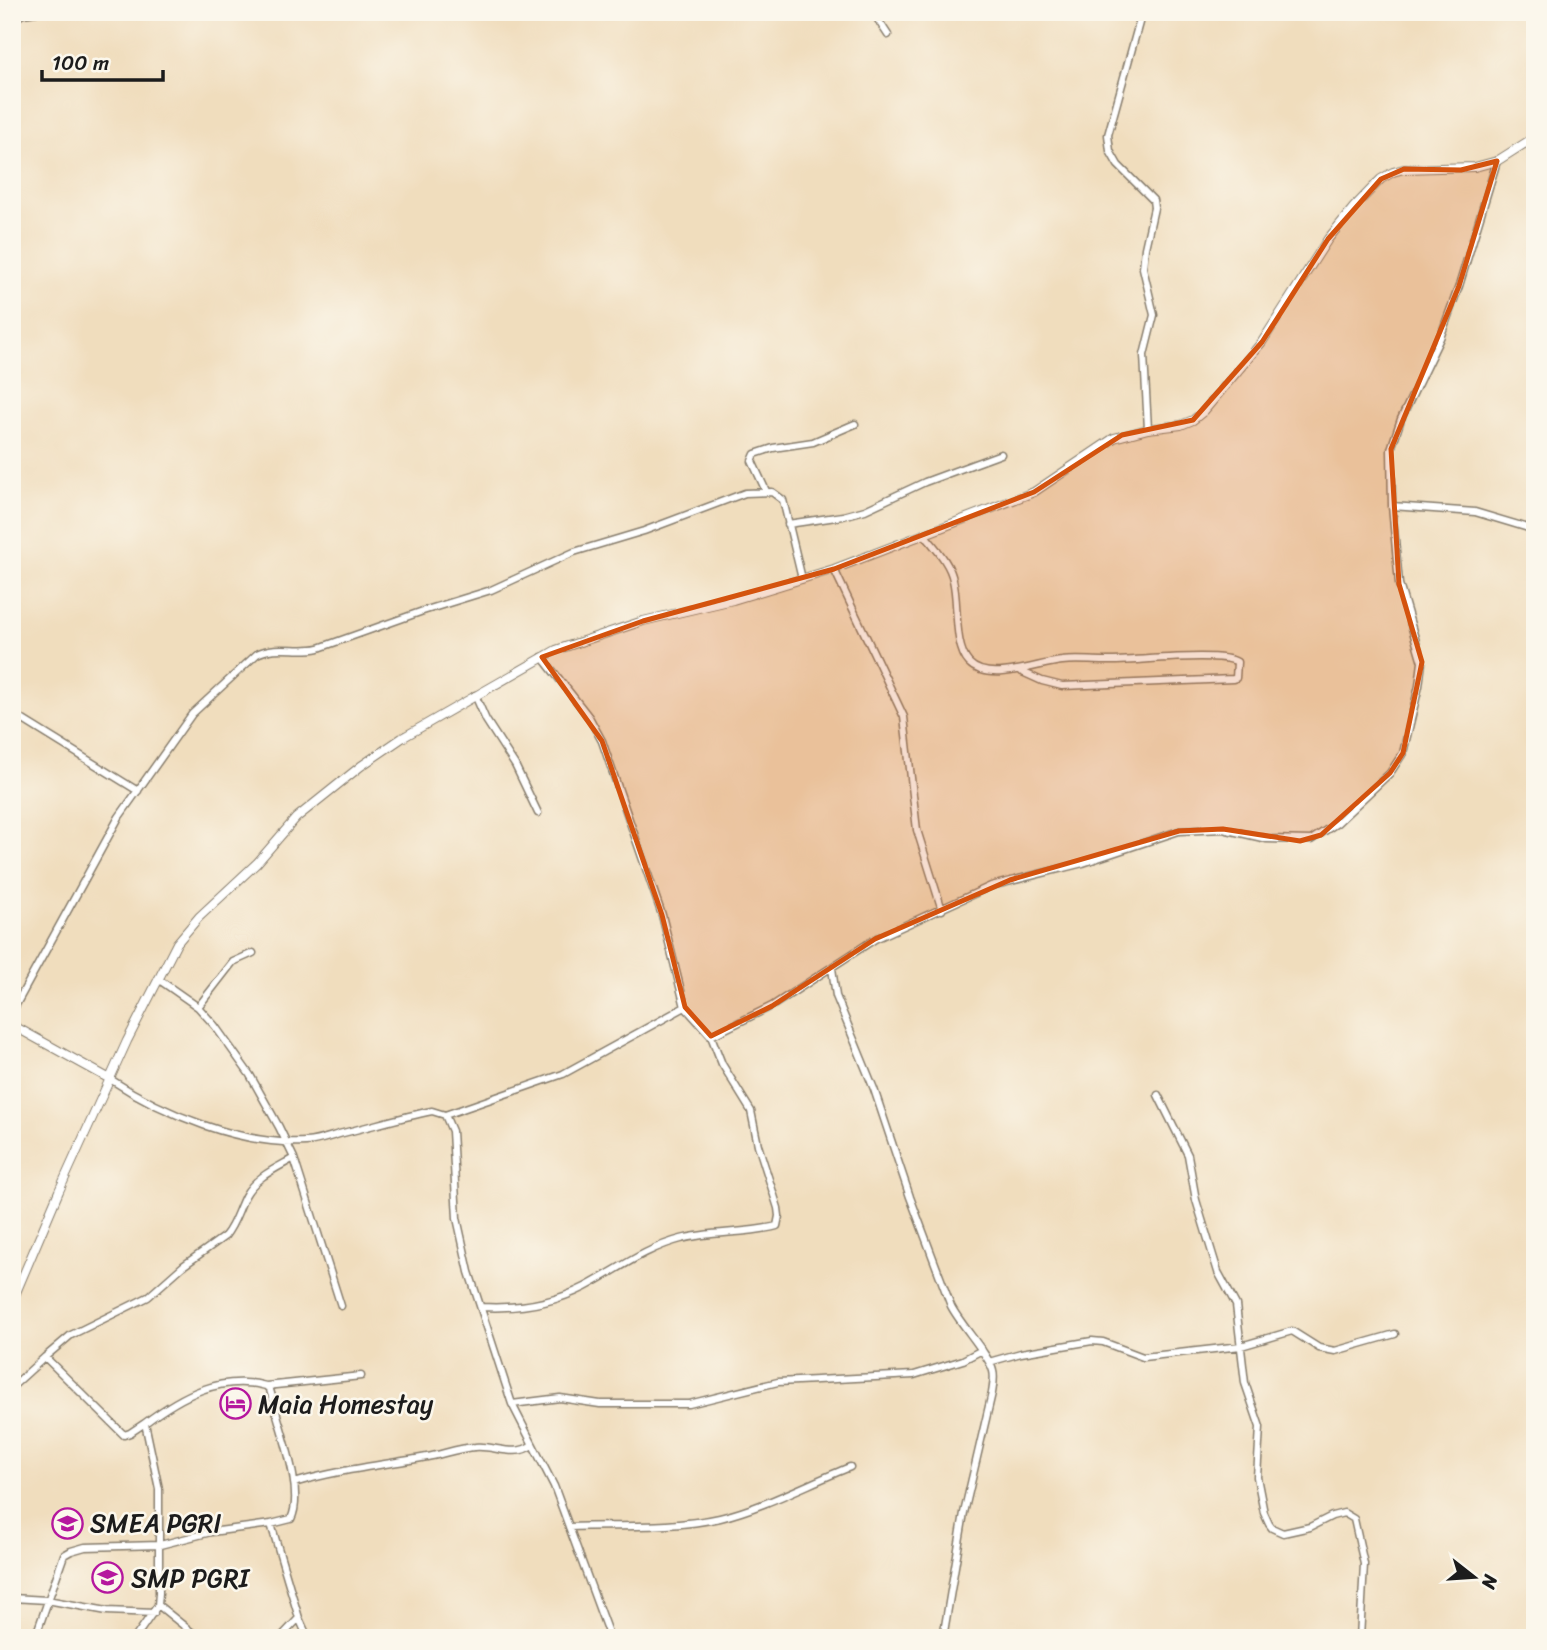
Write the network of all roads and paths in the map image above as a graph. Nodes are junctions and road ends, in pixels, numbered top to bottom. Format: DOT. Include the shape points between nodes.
graph roads {
  1 [pos="36,12"];
  2 [pos="873,12"];
  3 [pos="1142,12"];
  4 [pos="12,20"];
  5 [pos="888,35"];
  6 [pos="1535,137"];
  7 [pos="1497,161"];
  8 [pos="855,424"];
  9 [pos="1148,429"];
  10 [pos="1001,454"];
  11 [pos="766,491"];
  12 [pos="1392,506"];
  13 [pos="788,524"];
  14 [pos="1535,530"];
  15 [pos="925,535"];
  16 [pos="834,569"];
  17 [pos="802,579"];
  18 [pos="542,657"];
  19 [pos="1020,671"];
  20 [pos="475,695"];
  21 [pos="12,713"];
  22 [pos="138,791"];
  23 [pos="538,813"];
  24 [pos="942,910"];
  25 [pos="253,953"];
  26 [pos="832,968"];
  27 [pos="158,979"];
  28 [pos="198,1007"];
  29 [pos="685,1007"];
  30 [pos="12,1012"];
  31 [pos="12,1025"];
  32 [pos="711,1037"];
  33 [pos="110,1079"];
  34 [pos="1158,1095"];
  35 [pos="445,1115"];
  36 [pos="287,1142"];
  37 [pos="294,1158"];
  38 [pos="12,1302"];
  39 [pos="341,1306"];
  40 [pos="481,1307"];
  41 [pos="1395,1334"];
  42 [pos="1241,1346"];
  43 [pos="982,1350"];
  44 [pos="45,1357"];
  45 [pos="989,1362"];
  46 [pos="361,1376"];
  47 [pos="266,1386"];
  48 [pos="12,1387"];
  49 [pos="512,1404"];
  50 [pos="145,1423"];
  51 [pos="532,1445"];
  52 [pos="850,1467"];
  53 [pos="294,1483"];
  54 [pos="271,1524"];
  55 [pos="569,1527"];
  56 [pos="160,1545"];
  57 [pos="12,1598"];
  58 [pos="47,1600"];
  59 [pos="159,1605"];
  60 [pos="154,1613"];
  61 [pos="299,1618"];
  62 [pos="35,1638"];
  63 [pos="135,1638"];
  64 [pos="199,1638"];
  65 [pos="280,1638"];
  66 [pos="308,1638"];
  67 [pos="610,1638"];
  68 [pos="943,1638"];
  69 [pos="1360,1638"];
  1 -- 4 [label="street"];
  2 -- 5 [label="street"];
  3 -- 9 [label="street" via="1108,135 1118,165 1153,200 1143,268 1154,315 1144,355"];
  6 -- 7 [label="street"];
  7 -- 9 [label="street" via="1461,170 1404,169 1381,179 1328,239 1262,342 1204,411 1181,425"];
  7 -- 12 [label="street" via="1449,312 1391,449"];
  8 -- 11 [label="street" via="813,442 755,454 752,461"];
  9 -- 15 [label="street" via="1115,438 1034,492"];
  10 -- 13 [label="street" via="864,510"];
  11 -- 13 [label="street" via="783,500"];
  11 -- 22 [label="street" via="719,501 574,552 491,590 319,648 257,653 192,714"];
  12 -- 14 [label="street" via="1475,512"];
  12 -- 24 [label="street" via="1399,584 1422,662 1419,686 1403,753 1353,810 1311,840 1267,839 1223,829 1179,831 1083,863 990,886"];
  13 -- 17 [label="street"];
  15 -- 16 [label="street"];
  15 -- 19 [label="street" via="953,579 961,645 969,663 980,670"];
  16 -- 17 [label="street"];
  16 -- 24 [label="street" via="904,717 917,830"];
  17 -- 18 [label="street" via="643,621"];
  18 -- 20 [label="street"];
  18 -- 29 [label="street" via="590,717 602,741 662,915"];
  19 -- 19 [label="street" via="1064,660 1231,658 1238,667 1233,679 1094,685 1062,685"];
  20 -- 23 [label="street"];
  20 -- 27 [label="street" via="361,766 296,818 199,917 177,943"];
  21 -- 22 [label="street"];
  22 -- 30 [label="street" via="102,845"];
  24 -- 26 [label="street" via="875,939"];
  25 -- 28 [label="street" via="233,962"];
  26 -- 32 [label="street"];
  26 -- 43 [label="street" via="836,996 951,1306"];
  27 -- 28 [label="street"];
  27 -- 33 [label="street"];
  28 -- 36 [label="street" via="239,1058"];
  29 -- 32 [label="street"];
  29 -- 35 [label="street" via="563,1074"];
  31 -- 33 [label="street"];
  32 -- 40 [label="street" via="751,1111 779,1224 680,1239 559,1298 524,1307"];
  33 -- 36 [label="street" via="195,1121 229,1133"];
  33 -- 38 [label="street"];
  34 -- 42 [label="street" via="1188,1155 1218,1272 1236,1305"];
  35 -- 36 [label="street" via="432,1111 313,1141"];
  35 -- 40 [label="street" via="455,1151 457,1219"];
  36 -- 37 [label="street"];
  37 -- 39 [label="street"];
  37 -- 44 [label="street" via="253,1184 225,1237 141,1301 71,1335"];
  40 -- 49 [label="street"];
  41 -- 42 [label="street" via="1335,1351 1319,1348 1292,1331"];
  42 -- 45 [label="street" via="1143,1357 1092,1341"];
  42 -- 69 [label="street" via="1245,1382 1260,1427 1257,1477 1264,1513 1272,1528 1283,1533 1338,1514 1352,1516 1364,1564"];
  43 -- 45 [label="street"];
  43 -- 49 [label="street" via="914,1375 778,1382 689,1404 600,1404 561,1398"];
  44 -- 48 [label="street"];
  44 -- 50 [label="street" via="124,1434"];
  45 -- 68 [label="street" via="994,1373 992,1393 964,1513"];
  46 -- 47 [label="street"];
  47 -- 50 [label="street" via="218,1383 196,1391"];
  47 -- 53 [label="street"];
  49 -- 51 [label="street"];
  50 -- 56 [label="street" via="159,1489"];
  51 -- 53 [label="street" via="522,1451 465,1448"];
  51 -- 55 [label="street"];
  52 -- 55 [label="street" via="722,1517 674,1525"];
  53 -- 54 [label="street" via="293,1515"];
  54 -- 56 [label="street"];
  54 -- 61 [label="street"];
  55 -- 67 [label="street"];
  56 -- 58 [label="street" via="71,1550 64,1555"];
  56 -- 59 [label="street"];
  57 -- 58 [label="street"];
  58 -- 60 [label="street" via="107,1611"];
  58 -- 62 [label="street"];
  59 -- 60 [label="street"];
  59 -- 64 [label="street"];
  60 -- 63 [label="street"];
  61 -- 65 [label="street"];
  61 -- 66 [label="street"];
}
